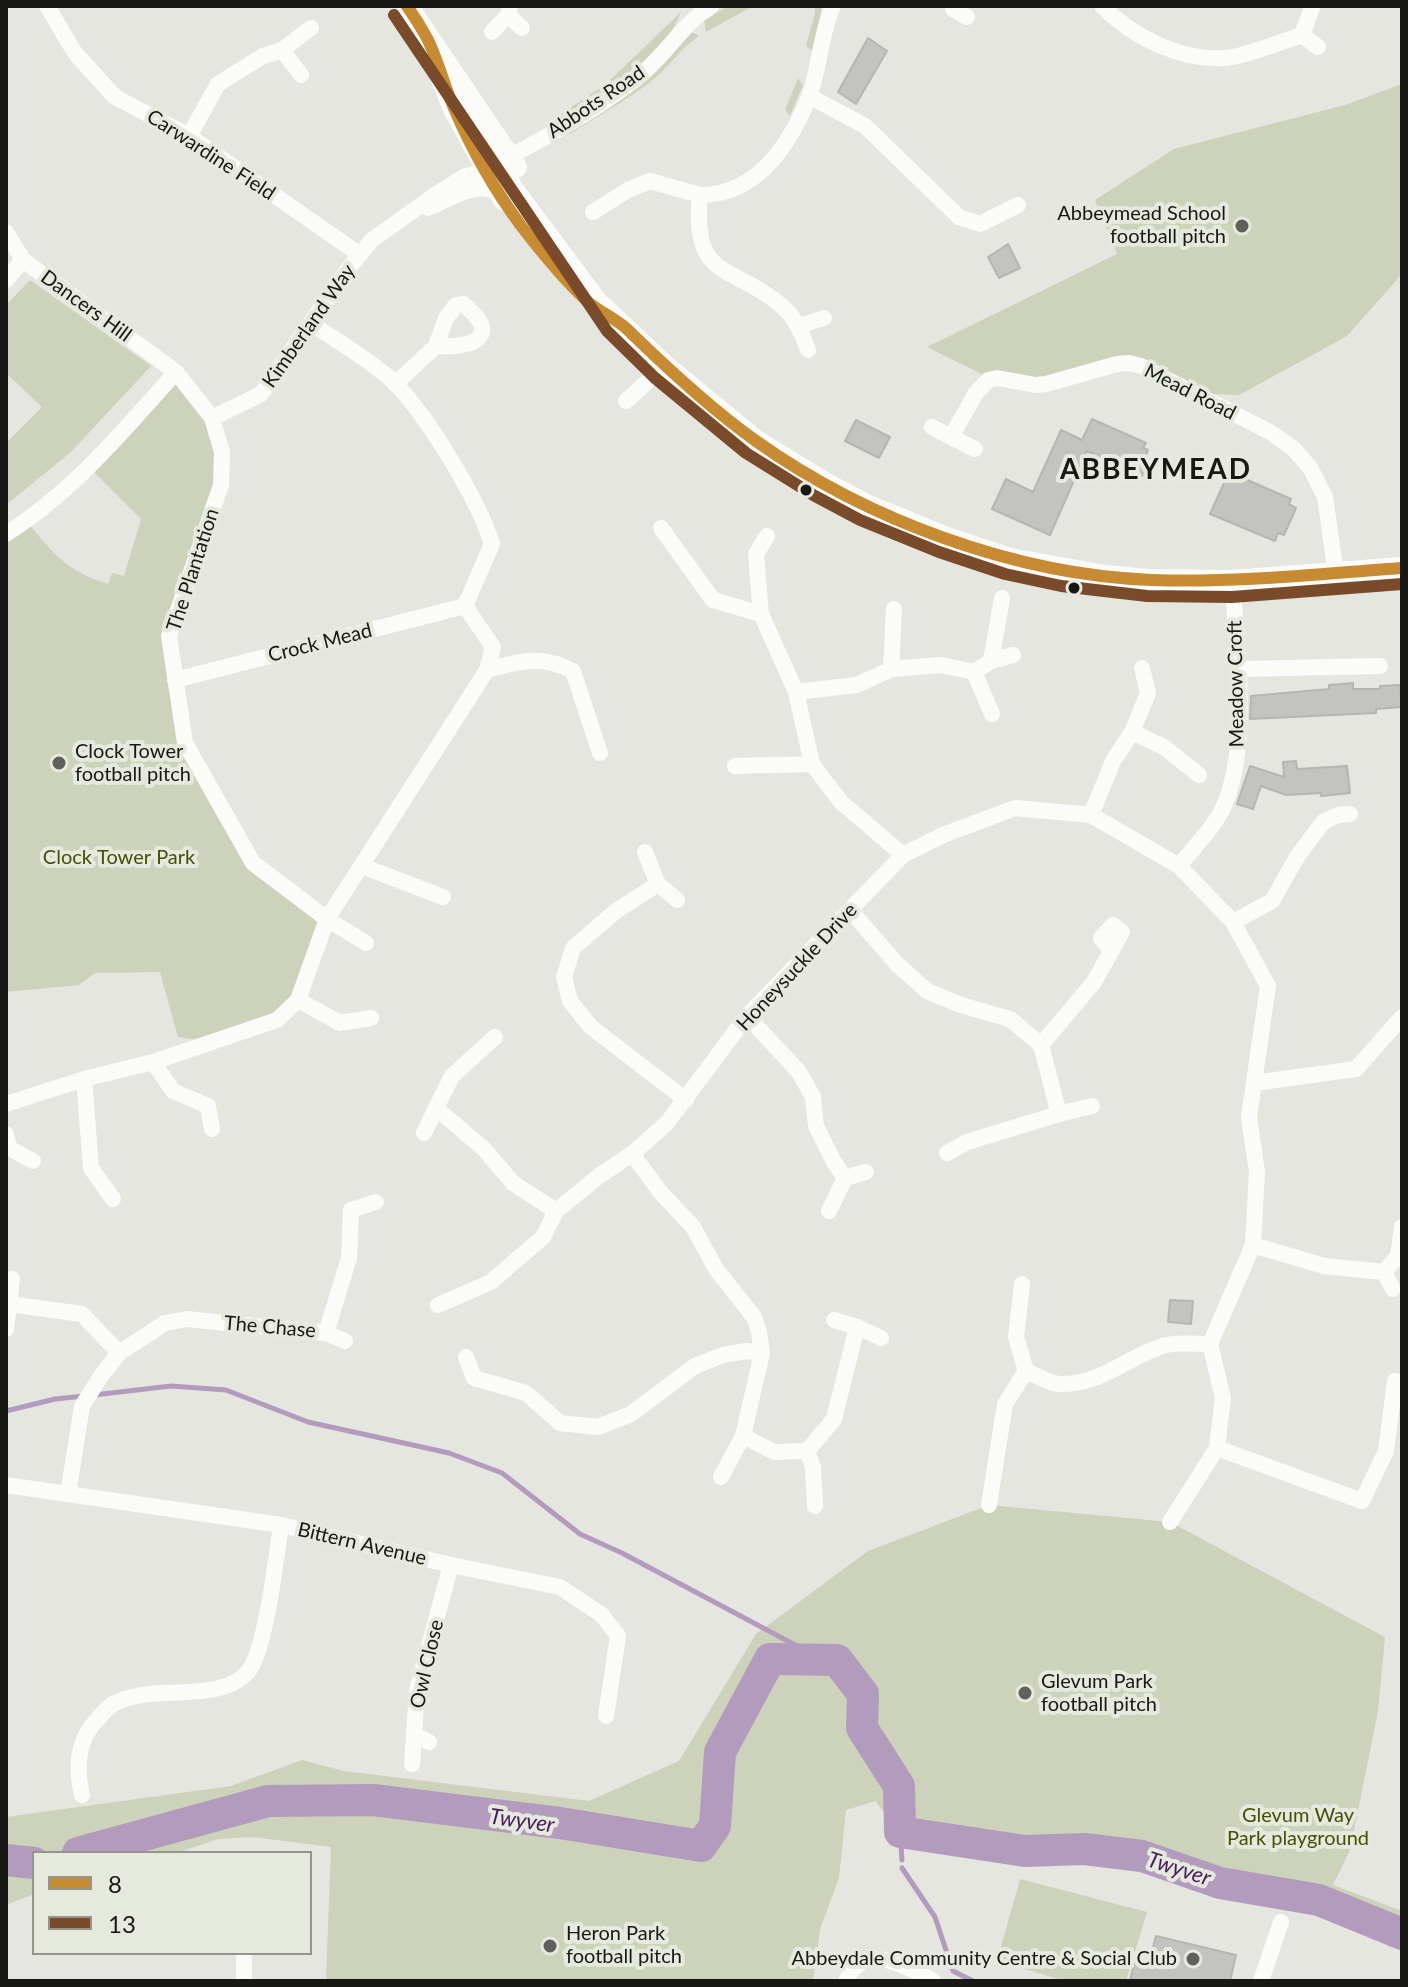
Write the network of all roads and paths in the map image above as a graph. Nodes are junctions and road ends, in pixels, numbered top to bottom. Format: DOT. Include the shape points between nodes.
graph roads {
  1 [pos="47,6"];
  2 [pos="407,6"];
  3 [pos="833,6"];
  4 [pos="1102,6"];
  5 [pos="1312,8"];
  6 [pos="701,9"];
  7 [pos="509,10"];
  8 [pos="311,28"];
  9 [pos="522,28"];
  10 [pos="492,32"];
  11 [pos="1302,35"];
  12 [pos="427,38"];
  13 [pos="1318,47"];
  14 [pos="282,50"];
  15 [pos="301,75"];
  16 [pos="809,96"];
  17 [pos="189,136"];
  18 [pos="509,157"];
  19 [pos="475,179"];
  20 [pos="700,195"];
  21 [pos="1018,205"];
  22 [pos="593,212"];
  23 [pos="6,232"];
  24 [pos="359,254"];
  25 [pos="23,260"];
  26 [pos="6,280"];
  27 [pos="824,318"];
  28 [pos="619,321"];
  29 [pos="312,324"];
  30 [pos="799,326"];
  31 [pos="436,346"];
  32 [pos="808,350"];
  33 [pos="665,366"];
  34 [pos="176,372"];
  35 [pos="395,384"];
  36 [pos="626,401"];
  37 [pos="212,418"];
  38 [pos="932,427"];
  39 [pos="951,437"];
  40 [pos="975,449"];
  41 [pos="661,528"];
  42 [pos="6,534"];
  43 [pos="767,536"];
  44 [pos="1402,568"];
  45 [pos="1336,574"];
  46 [pos="1232,581"];
  47 [pos="1002,598"];
  48 [pos="465,606"];
  49 [pos="894,609"];
  50 [pos="761,614"];
  51 [pos="1013,655"];
  52 [pos="991,661"];
  53 [pos="1380,666"];
  54 [pos="1142,668"];
  55 [pos="891,669"];
  56 [pos="1238,669"];
  57 [pos="487,670"];
  58 [pos="974,672"];
  59 [pos="175,680"];
  60 [pos="796,692"];
  61 [pos="992,714"];
  62 [pos="1132,732"];
  63 [pos="600,753"];
  64 [pos="812,764"];
  65 [pos="735,766"];
  66 [pos="1199,775"];
  67 [pos="1350,814"];
  68 [pos="1091,815"];
  69 [pos="645,852"];
  70 [pos="903,855"];
  71 [pos="362,866"];
  72 [pos="1179,866"];
  73 [pos="658,884"];
  74 [pos="443,897"];
  75 [pos="677,900"];
  76 [pos="850,910"];
  77 [pos="327,919"];
  78 [pos="1233,922"];
  79 [pos="1122,932"];
  80 [pos="366,943"];
  81 [pos="298,1000"];
  82 [pos="747,1016"];
  83 [pos="1402,1017"];
  84 [pos="371,1018"];
  85 [pos="495,1037"];
  86 [pos="1041,1045"];
  87 [pos="153,1062"];
  88 [pos="84,1079"];
  89 [pos="1254,1083"];
  90 [pos="686,1100"];
  91 [pos="6,1104"];
  92 [pos="1092,1106"];
  93 [pos="436,1108"];
  94 [pos="1059,1114"];
  95 [pos="212,1129"];
  96 [pos="424,1133"];
  97 [pos="6,1134"];
  98 [pos="947,1153"];
  99 [pos="632,1154"];
  100 [pos="33,1161"];
  101 [pos="866,1172"];
  102 [pos="845,1178"];
  103 [pos="113,1199"];
  104 [pos="376,1202"];
  105 [pos="556,1211"];
  106 [pos="829,1211"];
  107 [pos="1402,1227"];
  108 [pos="1253,1245"];
  109 [pos="1384,1272"];
  110 [pos="12,1279"];
  111 [pos="1022,1284"];
  112 [pos="1393,1289"];
  113 [pos="9,1304"];
  114 [pos="438,1305"];
  115 [pos="834,1320"];
  116 [pos="857,1327"];
  117 [pos="6,1329"];
  118 [pos="326,1333"];
  119 [pos="881,1338"];
  120 [pos="345,1341"];
  121 [pos="1210,1344"];
  122 [pos="119,1353"];
  123 [pos="762,1353"];
  124 [pos="466,1357"];
  125 [pos="1026,1371"];
  126 [pos="1395,1381"];
  127 [pos="743,1436"];
  128 [pos="1217,1448"];
  129 [pos="807,1451"];
  130 [pos="721,1477"];
  131 [pos="6,1485"];
  132 [pos="68,1494"];
  133 [pos="989,1505"];
  134 [pos="815,1506"];
  135 [pos="1170,1522"];
  136 [pos="281,1525"];
  137 [pos="451,1565"];
  138 [pos="606,1716"];
  139 [pos="412,1764"];
  140 [pos="82,1795"];
  141 [pos="1281,1922"];
  142 [pos="244,1955"];
  143 [pos="244,1981"];
  144 [pos="846,1981"];
  145 [pos="933,1981"];
  146 [pos="1261,1981"];
  1 -- 17 [label="street, Carwardine Field" via="75,53 115,97"];
  2 -- 12 [label="street"];
  3 -- 16 [label="street"];
  4 -- 11 [label="street" via="1147,40 1190,55 1226,58"];
  5 -- 11 [label="street"];
  6 -- 18 [label="street, Abbots Road" via="629,84"];
  7 -- 9 [label="street"];
  7 -- 10 [label="street"];
  8 -- 14 [label="street"];
  11 -- 13 [label="street"];
  12 -- 18 [label="street"];
  12 -- 19 [label="street" via="475,149"];
  14 -- 15 [label="street"];
  14 -- 17 [label="street" via="218,84"];
  16 -- 20 [label="street" via="782,150 766,169 730,189"];
  16 -- 21 [label="street" via="865,126 959,217 980,224"];
  17 -- 24 [label="street, Carwardine Field"];
  18 -- 19 [label="street"];
  18 -- 28 [label="street"];
  19 -- 24 [label="street, Kimberland Way" via="397,221"];
  19 -- 28 [label="street" via="502,196 529,236 590,304"];
  20 -- 22 [label="street" via="654,180"];
  20 -- 30 [label="street" via="699,234 709,257 784,307"];
  23 -- 25 [label="street, Dancers Hill"];
  24 -- 29 [label="street, Kimberland Way"];
  25 -- 26 [label="street"];
  25 -- 34 [label="street, Dancers Hill"];
  27 -- 30 [label="street"];
  28 -- 33 [label="street"];
  29 -- 35 [label="street"];
  29 -- 37 [label="street, Kimberland Way" via="261,394"];
  30 -- 32 [label="street"];
  31 -- 35 [label="street"];
  33 -- 36 [label="street"];
  33 -- 46 [label="street" via="784,460 866,505 944,537 1010,559 1077,572"];
  34 -- 37 [label="street, The Plantation"];
  34 -- 42 [label="street" via="74,482"];
  35 -- 48 [label="street" via="416,406 483,516 492,544"];
  37 -- 59 [label="street, The Plantation" via="222,452 221,485 169,636"];
  38 -- 39 [label="street"];
  39 -- 40 [label="street"];
  39 -- 45 [label="street, Mead Road" via="988,380 1036,385 1117,364 1141,366 1270,432 1301,457 1325,497"];
  41 -- 50 [label="street" via="713,600"];
  43 -- 50 [label="street" via="756,554"];
  44 -- 45 [label="street"];
  45 -- 46 [label="street"];
  46 -- 56 [label="street, Meadow Croft"];
  47 -- 52 [label="street"];
  48 -- 57 [label="street" via="493,647"];
  48 -- 59 [label="street, Crock Mead"];
  49 -- 55 [label="street"];
  50 -- 60 [label="street"];
  51 -- 52 [label="street"];
  52 -- 58 [label="street"];
  53 -- 56 [label="street"];
  54 -- 62 [label="street" via="1154,693"];
  55 -- 58 [label="street" via="941,665"];
  55 -- 60 [label="street" via="857,685"];
  56 -- 72 [label="street, Meadow Croft" via="1238,758 1221,813"];
  57 -- 63 [label="street" via="552,660 573,671"];
  57 -- 71 [label="street"];
  58 -- 61 [label="street"];
  59 -- 77 [label="street, The Plantation" via="185,743 253,863"];
  60 -- 64 [label="street"];
  62 -- 66 [label="street" via="1164,747"];
  62 -- 68 [label="street" via="1113,761"];
  64 -- 65 [label="street" via="758,761"];
  64 -- 70 [label="street" via="841,802"];
  67 -- 78 [label="street" via="1323,822 1272,901"];
  68 -- 70 [label="street, Honeysuckle Drive" via="1015,808"];
  68 -- 72 [label="street, Honeysuckle Drive"];
  69 -- 73 [label="street"];
  70 -- 76 [label="street, Honeysuckle Drive"];
  71 -- 74 [label="street" via="413,894"];
  71 -- 77 [label="street"];
  72 -- 78 [label="street, Honeysuckle Drive"];
  73 -- 75 [label="street"];
  73 -- 90 [label="street" via="573,948 564,977 570,1001 591,1027"];
  76 -- 82 [label="street, Honeysuckle Drive"];
  76 -- 86 [label="street" via="927,991 1010,1019"];
  77 -- 80 [label="street, The Plantation"];
  77 -- 81 [label="street"];
  78 -- 89 [label="street, Honeysuckle Drive" via="1268,986"];
  79 -- 86 [label="street" via="1094,982"];
  81 -- 84 [label="street" via="340,1023"];
  81 -- 87 [label="street" via="277,1020"];
  82 -- 90 [label="street, Honeysuckle Drive"];
  82 -- 102 [label="street" via="799,1072 813,1097 816,1126"];
  83 -- 89 [label="street" via="1359,1071"];
  85 -- 93 [label="street" via="452,1076"];
  86 -- 94 [label="street"];
  87 -- 88 [label="street"];
  87 -- 95 [label="street" via="173,1091 208,1106"];
  88 -- 91 [label="street"];
  88 -- 103 [label="street" via="91,1168"];
  89 -- 108 [label="street, Honeysuckle Drive" via="1249,1117 1257,1172"];
  90 -- 99 [label="street, Honeysuckle Drive"];
  92 -- 94 [label="street"];
  93 -- 96 [label="street"];
  93 -- 105 [label="street" via="484,1149 513,1183"];
  94 -- 98 [label="street"];
  97 -- 100 [label="street" via="9,1148"];
  99 -- 105 [label="street, Honeysuckle Drive"];
  99 -- 123 [label="street" via="693,1227 716,1269 754,1317"];
  101 -- 102 [label="street"];
  102 -- 106 [label="street"];
  104 -- 118 [label="street, The Chase" via="351,1210 349,1258"];
  105 -- 114 [label="street, Honeysuckle Drive" via="543,1237 491,1282"];
  107 -- 109 [label="street" via="1398,1256"];
  108 -- 109 [label="street" via="1324,1266"];
  108 -- 121 [label="street"];
  109 -- 112 [label="street"];
  110 -- 113 [label="street"];
  111 -- 125 [label="street" via="1016,1337"];
  113 -- 117 [label="street"];
  113 -- 122 [label="street" via="82,1314"];
  115 -- 116 [label="street"];
  116 -- 119 [label="street"];
  116 -- 129 [label="street" via="834,1419"];
  118 -- 120 [label="street"];
  118 -- 122 [label="street, The Chase" via="187,1319 165,1323"];
  121 -- 125 [label="street" via="1170,1344 1088,1381 1059,1384"];
  121 -- 128 [label="street" via="1223,1398"];
  122 -- 132 [label="street, The Chase" via="82,1406"];
  123 -- 124 [label="street" via="723,1355 695,1366 631,1414 598,1427 560,1423 526,1393 474,1378"];
  123 -- 127 [label="street"];
  125 -- 133 [label="street" via="1005,1404"];
  126 -- 128 [label="street" via="1386,1451 1367,1507"];
  127 -- 129 [label="street" via="774,1452"];
  127 -- 130 [label="street"];
  128 -- 135 [label="street"];
  129 -- 134 [label="street"];
  131 -- 132 [label="street, Bittern Avenue"];
  132 -- 136 [label="street, Bittern Avenue"];
  136 -- 137 [label="street, Bittern Avenue"];
  136 -- 140 [label="street" via="258,1654 246,1674 214,1690 144,1693 111,1705 87,1730 78,1756"];
  137 -- 138 [label="street, Bittern Avenue" via="560,1587 602,1615 618,1636"];
  137 -- 139 [label="street, Owl Close" via="417,1690 422,1739"];
  141 -- 146 [label="street"];
  142 -- 143 [label="street"];
  144 -- 145 [label="street" via="868,1959 887,1959"];
}
